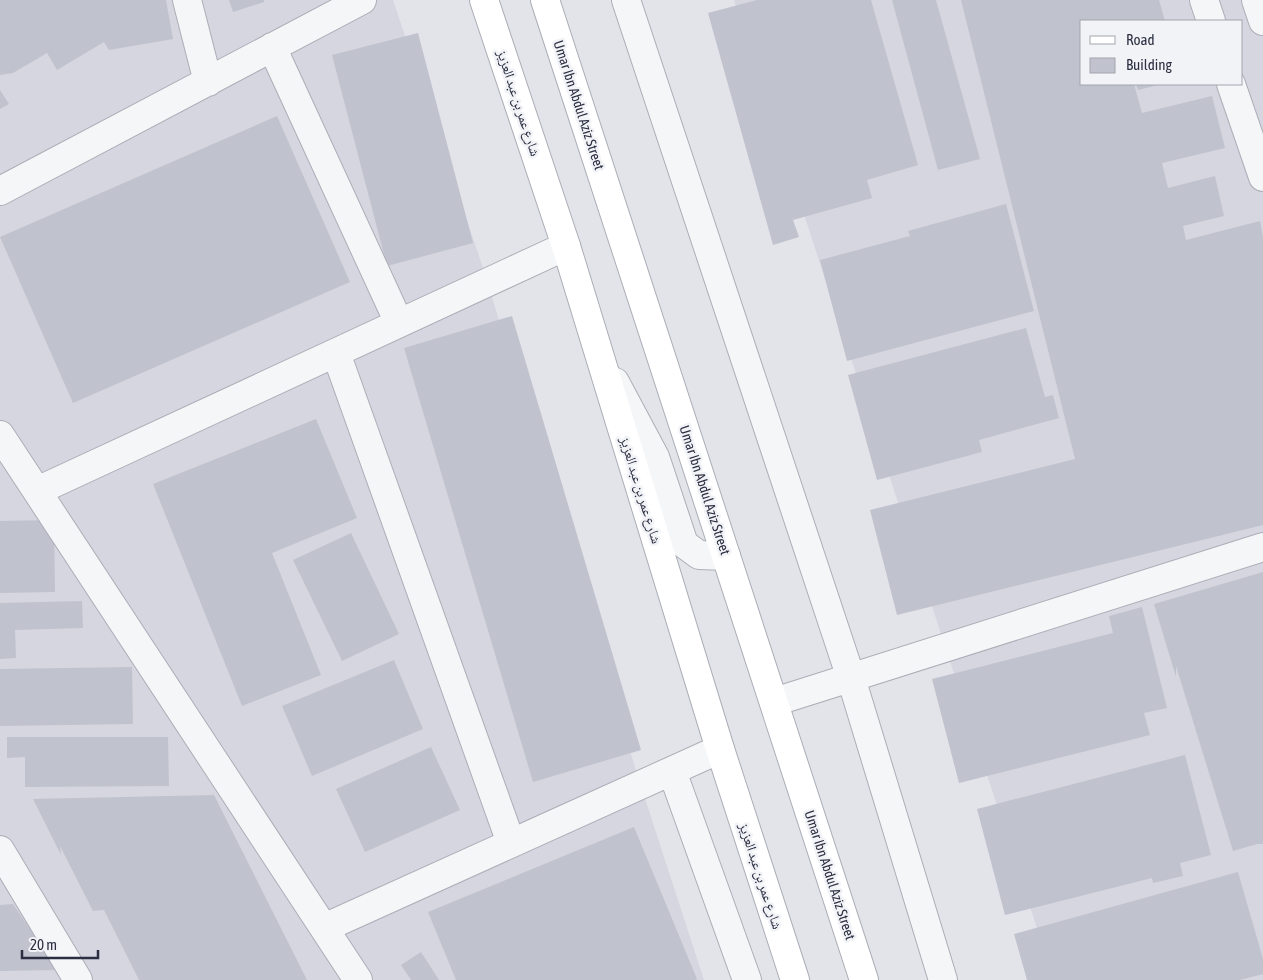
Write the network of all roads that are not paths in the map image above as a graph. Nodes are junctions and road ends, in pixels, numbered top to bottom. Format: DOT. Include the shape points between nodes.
graph roads {
  1 [pos="187,0"];
  2 [pos="362,0"];
  3 [pos="484,0"];
  4 [pos="545,0"];
  5 [pos="626,0"];
  6 [pos="1204,0"];
  7 [pos="1256,0"];
  8 [pos="1211,20"];
  9 [pos="1263,21"];
  10 [pos="272,47"];
  11 [pos="208,82"];
  12 [pos="1231,85"];
  13 [pos="1263,177"];
  14 [pos="0,191"];
  15 [pos="566,246"];
  16 [pos="399,324"];
  17 [pos="599,352"];
  18 [pos="336,353"];
  19 [pos="0,435"];
  20 [pos="20,478"];
  21 [pos="1263,547"];
  22 [pos="726,556"];
  23 [pos="851,678"];
  24 [pos="774,702"];
  25 [pos="720,749"];
  26 [pos="672,771"];
  27 [pos="512,843"];
  28 [pos="0,850"];
  29 [pos="324,928"];
  30 [pos="78,980"];
  31 [pos="358,980"];
  32 [pos="747,980"];
  33 [pos="795,980"];
  34 [pos="864,980"];
  35 [pos="943,980"];
  1 -- 11 [label="street"];
  2 -- 10 [label="street"];
  3 -- 15 [label="main road, شارع عمر بن عبد العزيز"];
  4 -- 22 [label="main road, Umar Ibn Abdul Aziz Street"];
  5 -- 23 [label="street"];
  6 -- 8 [label="street"];
  7 -- 9 [label="street"];
  10 -- 11 [label="street"];
  10 -- 16 [label="street"];
  11 -- 14 [label="street"];
  12 -- 13 [label="street"];
  15 -- 16 [label="street"];
  15 -- 17 [label="main road, شارع عمر بن عبد العزيز"];
  16 -- 18 [label="street"];
  17 -- 22 [label="street" via="655,457 684,544 699,555"];
  17 -- 25 [label="main road, شارع عمر بن عبد العزيز"];
  18 -- 20 [label="street"];
  18 -- 27 [label="street"];
  19 -- 20 [label="street"];
  20 -- 29 [label="street"];
  21 -- 23 [label="street"];
  22 -- 24 [label="main road, Umar Ibn Abdul Aziz Street"];
  23 -- 24 [label="street"];
  23 -- 35 [label="street"];
  24 -- 34 [label="main road, Umar Ibn Abdul Aziz Street"];
  25 -- 26 [label="street"];
  25 -- 33 [label="main road, شارع عمر بن عبد العزيز"];
  26 -- 27 [label="street"];
  26 -- 32 [label="street"];
  27 -- 29 [label="street"];
  28 -- 30 [label="street"];
  29 -- 31 [label="street"];
}
